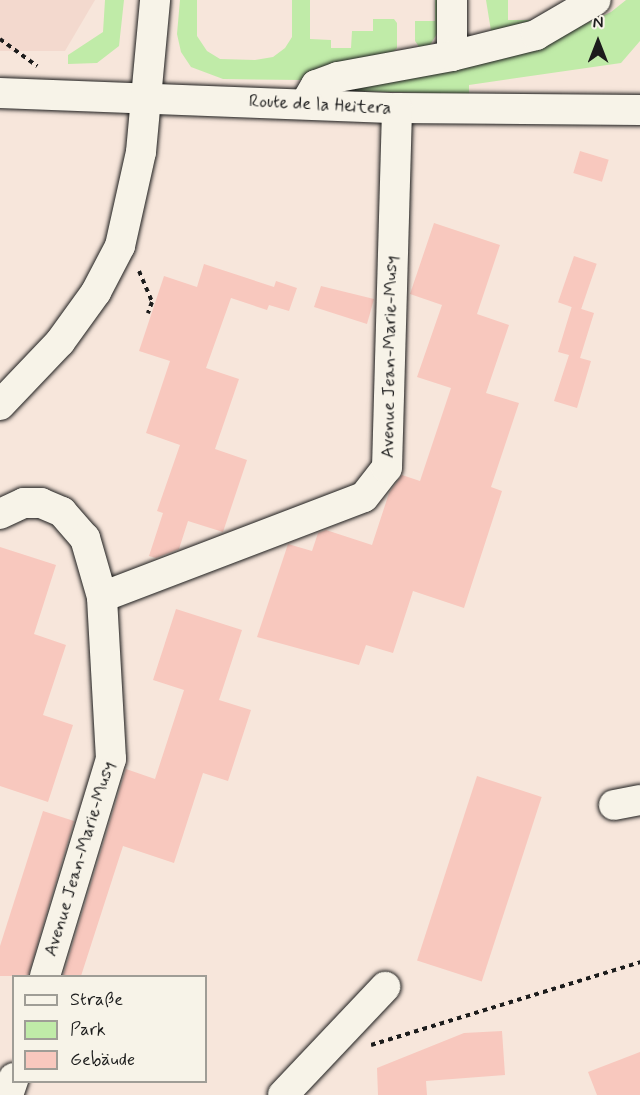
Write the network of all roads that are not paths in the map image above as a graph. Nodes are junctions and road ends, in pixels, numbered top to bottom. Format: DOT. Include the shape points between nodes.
graph roads {
  1 [pos="155,0"];
  2 [pos="452,0"];
  3 [pos="596,0"];
  4 [pos="452,56"];
  5 [pos="0,93"];
  6 [pos="148,98"];
  7 [pos="305,104"];
  8 [pos="397,108"];
  9 [pos="640,110"];
  10 [pos="0,405"];
  11 [pos="0,514"];
  12 [pos="102,597"];
  13 [pos="45,975"];
  14 [pos="385,987"];
  15 [pos="283,1095"];
  1 -- 6 [label="street"];
  2 -- 4 [label="street"];
  3 -- 4 [label="street" via="536,35"];
  4 -- 7 [label="street" via="338,77 316,86"];
  5 -- 6 [label="street, Route de la Heitera"];
  6 -- 7 [label="street, Route de la Heitera"];
  6 -- 10 [label="street" via="134,189 120,246 96,292 60,342"];
  7 -- 8 [label="street, Route de la Heitera"];
  8 -- 9 [label="street, Route de la Heitera"];
  8 -- 12 [label="street, Avenue Jean-Marie-Musy" via="387,468 364,497"];
  11 -- 12 [label="street, Avenue Jean-Marie-Musy" via="24,503 41,503 62,512 85,538"];
  12 -- 13 [label="street, Avenue Jean-Marie-Musy" via="111,759"];
  14 -- 15 [label="street"];
}
